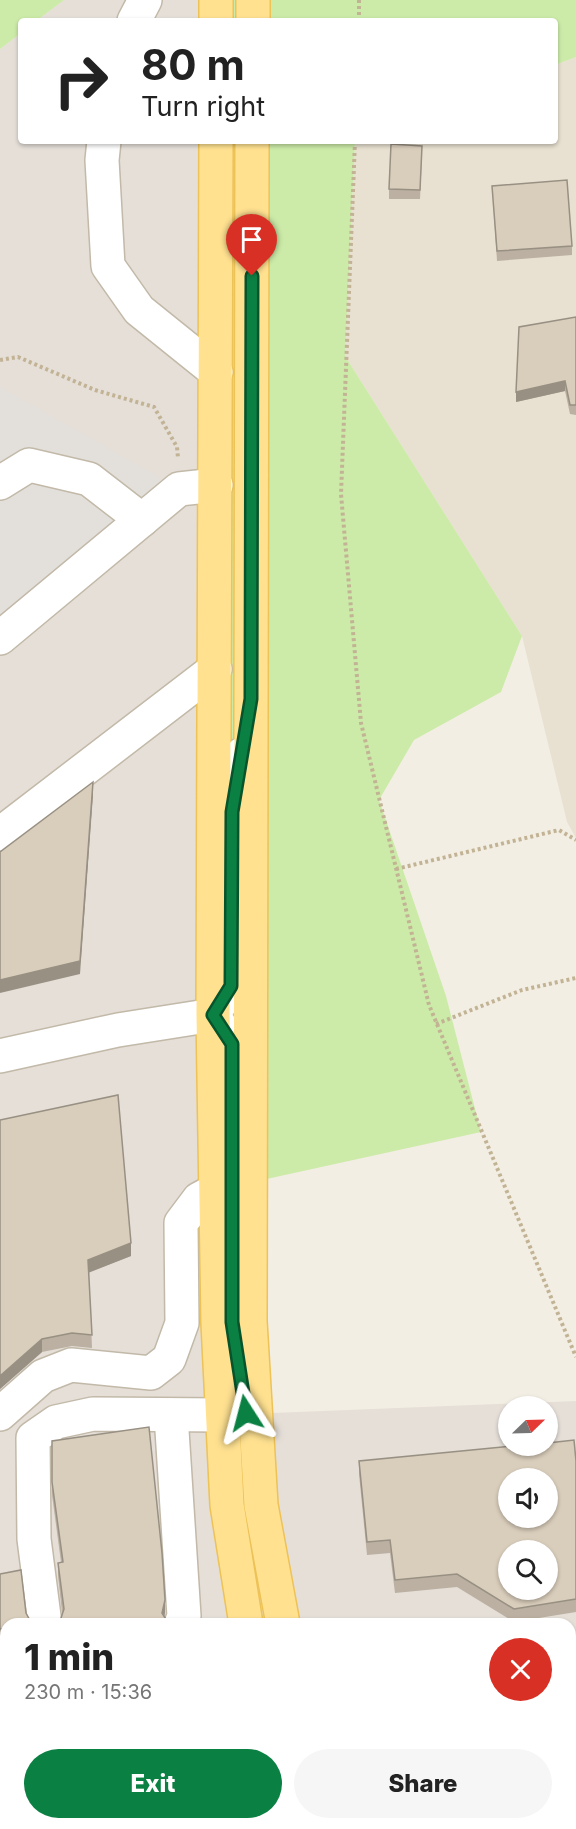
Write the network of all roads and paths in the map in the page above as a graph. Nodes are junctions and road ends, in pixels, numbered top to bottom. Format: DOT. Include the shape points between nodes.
graph roads {
  1 [pos="145,0"];
  2 [pos="216,0"];
  3 [pos="253,0"];
  4 [pos="359,0"];
  5 [pos="136,18"];
  6 [pos="216,18"];
  7 [pos="253,18"];
  8 [pos="359,18"];
  9 [pos="104,144"];
  10 [pos="216,144"];
  11 [pos="252,144"];
  12 [pos="355,144"];
  13 [pos="0,360"];
  14 [pos="216,372"];
  15 [pos="0,483"];
  16 [pos="216,485"];
  17 [pos="180,489"];
  18 [pos="142,520"];
  19 [pos="0,638"];
  20 [pos="215,669"];
  21 [pos="251,699"];
  22 [pos="0,834"];
  23 [pos="576,840"];
  24 [pos="396,869"];
  25 [pos="576,978"];
  26 [pos="213,1015"];
  27 [pos="436,1024"];
  28 [pos="0,1056"];
  29 [pos="216,1190"];
  30 [pos="576,1355"];
  31 [pos="0,1414"];
  32 [pos="171,1415"];
  33 [pos="223,1415"];
  34 [pos="261,1505"];
  35 [pos="44,1618"];
  36 [pos="184,1618"];
  37 [pos="245,1618"];
  38 [pos="282,1618"];
  1 -- 5 [label="street"];
  2 -- 6 [label="main road"];
  3 -- 7 [label="main road"];
  4 -- 8 [label="path"];
  9 -- 14 [label="street" via="108,266 139,310"];
  10 -- 14 [label="main road"];
  11 -- 21 [label="main road"];
  12 -- 24 [label="path" via="341,494 361,723"];
  13 -- 17 [label="path" via="18,357 95,390 154,407 177,447"];
  14 -- 16 [label="main road"];
  15 -- 18 [label="street" via="29,465 89,479"];
  16 -- 17 [label="street"];
  16 -- 20 [label="main road"];
  17 -- 18 [label="street"];
  18 -- 19 [label="street"];
  20 -- 22 [label="street"];
  20 -- 26 [label="main road"];
  21 -- 26 [label="street" via="232,812 231,986"];
  21 -- 34 [label="main road" via="250,1322"];
  23 -- 24 [label="path" via="559,830"];
  24 -- 27 [label="path"];
  25 -- 27 [label="path" via="522,990"];
  26 -- 28 [label="street" via="118,1030"];
  26 -- 29 [label="main road"];
  26 -- 34 [label="street" via="232,1044 232,1322"];
  27 -- 30 [label="path"];
  29 -- 31 [label="street" via="199,1198 181,1223 183,1323 169,1359 151,1373 71,1365 43,1376"];
  29 -- 33 [label="main road"];
  32 -- 33 [label="street"];
  32 -- 35 [label="street" via="93,1414 57,1422 33,1438 34,1539"];
  32 -- 36 [label="street"];
  33 -- 37 [label="main road" via="227,1505"];
  34 -- 38 [label="main road"];
}
